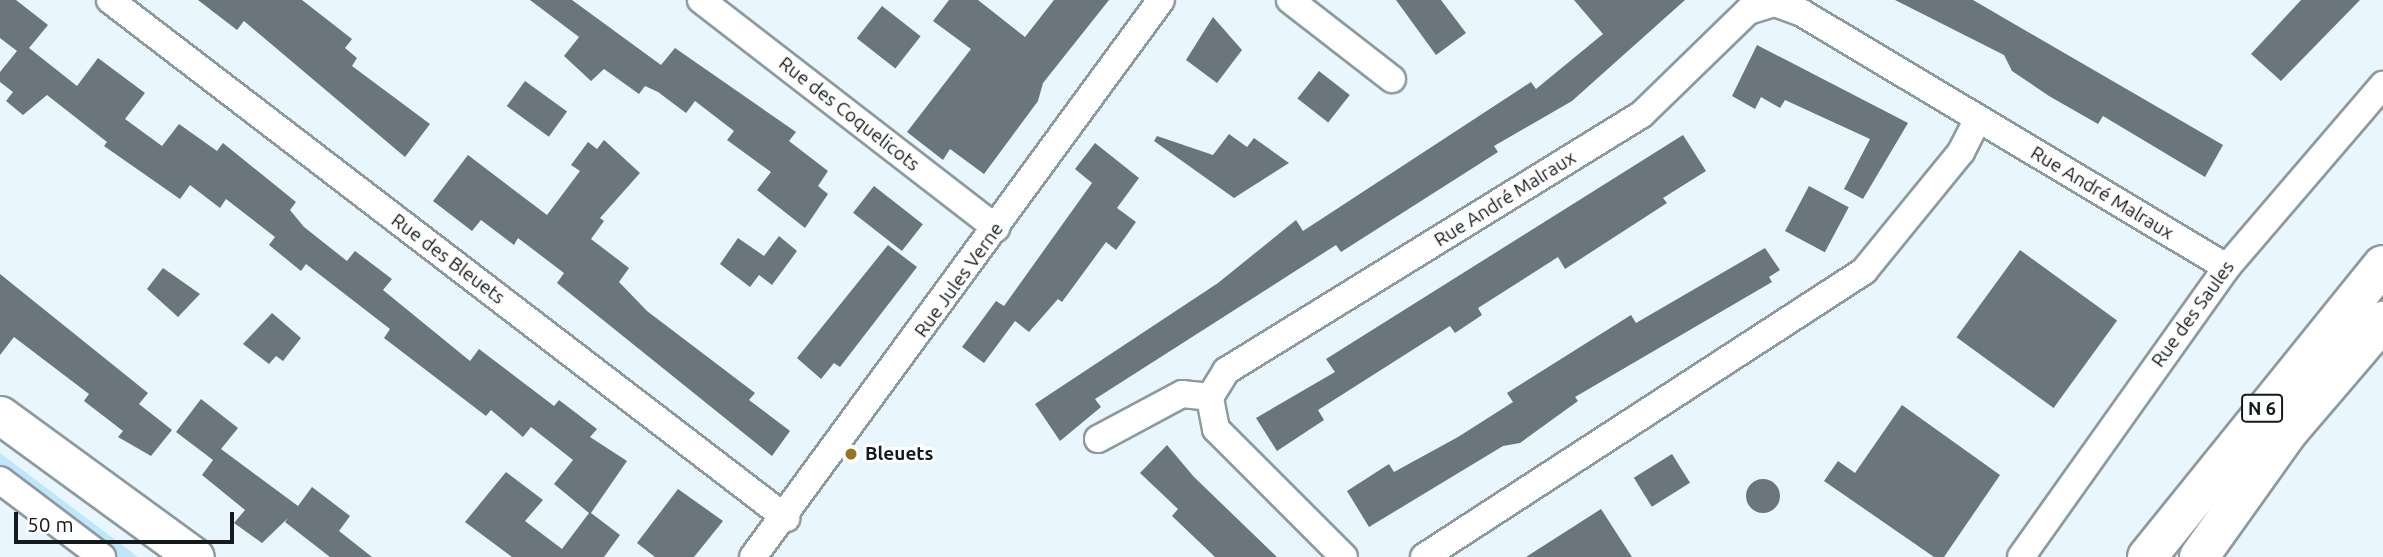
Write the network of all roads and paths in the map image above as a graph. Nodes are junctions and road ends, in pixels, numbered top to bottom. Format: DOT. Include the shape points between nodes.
graph roads {
  1 [pos="110,0"];
  2 [pos="701,0"];
  3 [pos="1161,0"];
  4 [pos="1290,0"];
  5 [pos="1392,79"];
  6 [pos="2383,85"];
  7 [pos="1978,119"];
  8 [pos="996,228"];
  9 [pos="2383,265"];
  10 [pos="2227,267"];
  11 [pos="2383,321"];
  12 [pos="1210,397"];
  13 [pos="0,415"];
  14 [pos="1098,439"];
  15 [pos="0,480"];
  16 [pos="786,518"];
  17 [pos="102,557"];
  18 [pos="195,557"];
  19 [pos="753,557"];
  20 [pos="1344,557"];
  21 [pos="1424,557"];
  22 [pos="2021,557"];
  23 [pos="2147,557"];
  24 [pos="2199,557"];
  1 -- 16 [label="street, Rue des Bleuets"];
  2 -- 8 [label="street, Rue des Coquelicots"];
  3 -- 8 [label="street, Rue Jules Verne"];
  4 -- 5 [label="street"];
  6 -- 10 [label="street, Rue des Saules"];
  7 -- 10 [label="street, Rue André Malraux"];
  7 -- 12 [label="street, Rue André Malraux" via="1802,13 1774,3 1748,11 1641,115 1226,371"];
  7 -- 21 [label="street" via="1961,152 1864,271"];
  8 -- 16 [label="street, Rue Jules Verne"];
  9 -- 23 [label="main road, N 6"];
  10 -- 22 [label="street, Rue des Saules"];
  11 -- 24 [label="main road, N 6" via="2289,431"];
  12 -- 14 [label="street" via="1182,394"];
  12 -- 20 [label="street" via="1216,429"];
  13 -- 18 [label="main road"];
  15 -- 17 [label="street"];
  16 -- 19 [label="street, Rue Jules Verne"];
}
